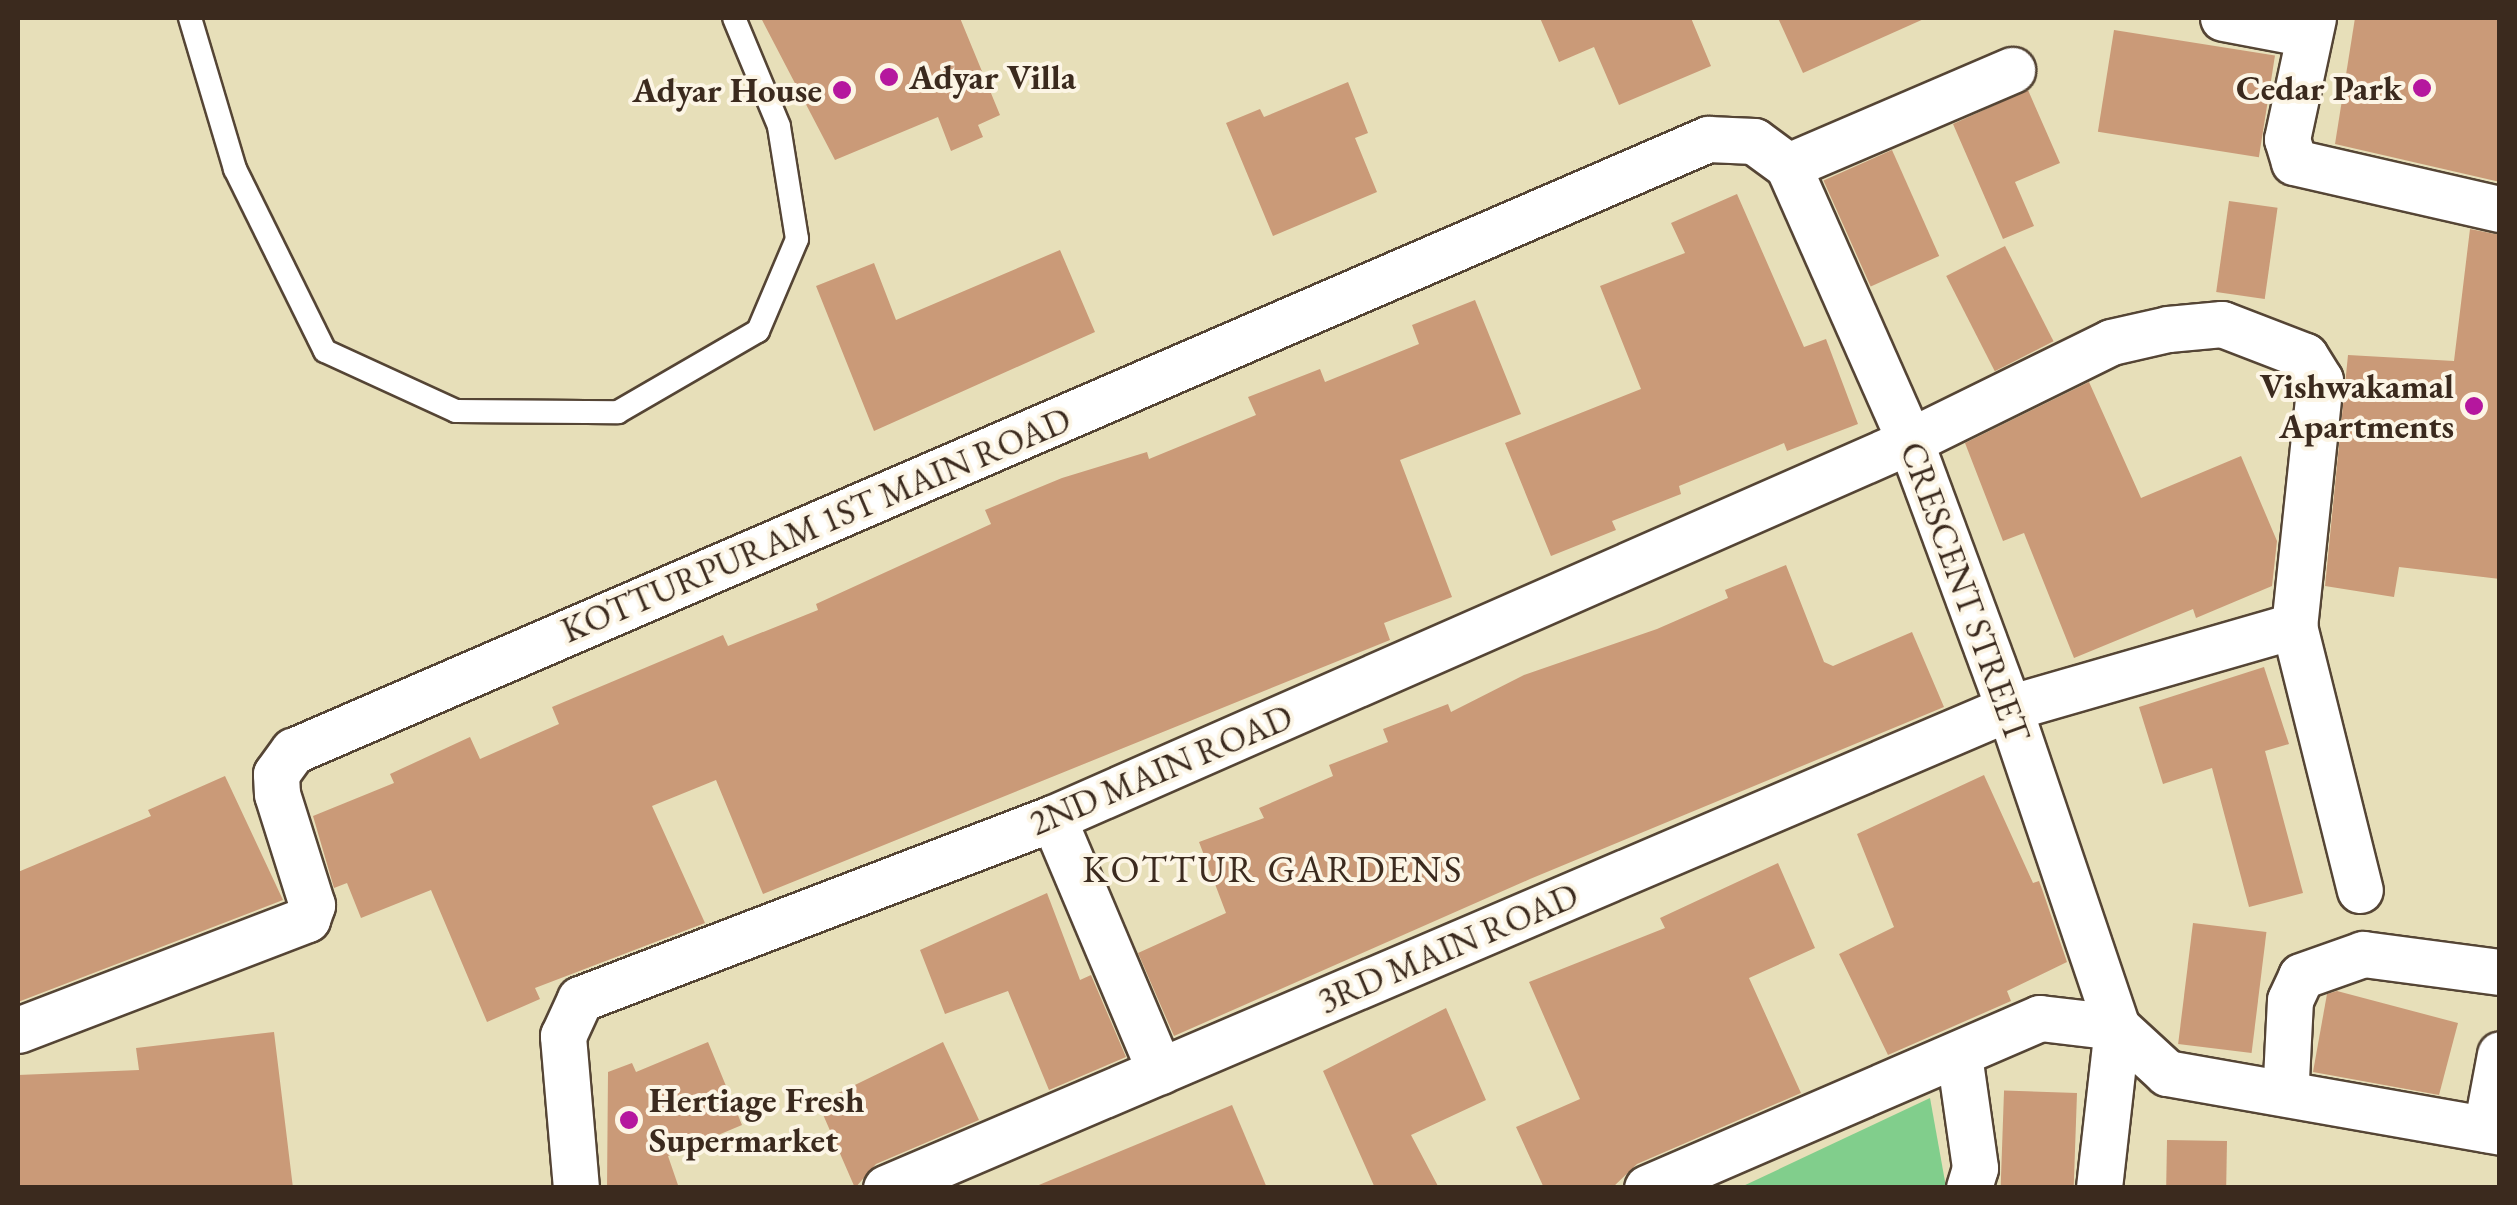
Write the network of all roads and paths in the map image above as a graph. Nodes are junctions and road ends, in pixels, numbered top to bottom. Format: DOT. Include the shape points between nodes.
graph roads {
  1 [pos="190,18"];
  2 [pos="734,18"];
  3 [pos="2223,18"];
  4 [pos="2310,26"];
  5 [pos="2012,70"];
  6 [pos="1788,166"];
  7 [pos="2500,209"];
  8 [pos="1910,441"];
  9 [pos="2294,626"];
  10 [pos="2010,708"];
  11 [pos="1052,818"];
  12 [pos="2360,890"];
  13 [pos="2500,972"];
  14 [pos="2117,1028"];
  15 [pos="18,1030"];
  16 [pos="2500,1054"];
  17 [pos="1959,1055"];
  18 [pos="1160,1071"];
  19 [pos="2280,1090"];
  20 [pos="2493,1131"];
  21 [pos="576,1188"];
  22 [pos="886,1188"];
  23 [pos="1647,1188"];
  24 [pos="1969,1188"];
  25 [pos="2098,1188"];
  1 -- 2 [label="lane" via="234,169 325,351 456,411 618,412 758,331 797,239 779,126"];
  3 -- 4 [label="street"];
  4 -- 7 [label="street" via="2287,139 2294,162"];
  5 -- 6 [label="street"];
  6 -- 8 [label="street, CRESCENT STREET"];
  6 -- 15 [label="street, KOTTURPURAM 1ST MAIN ROAD" via="1754,141 1708,139 294,751 276,774 277,794 312,905 307,919"];
  8 -- 9 [label="street, 2ND MAIN ROAD" via="2111,342 2168,328 2222,324 2306,356 2320,380"];
  8 -- 10 [label="street, CRESCENT STREET"];
  8 -- 11 [label="street, 2ND MAIN ROAD"];
  9 -- 10 [label="street, 3RD MAIN ROAD"];
  9 -- 12 [label="street"];
  10 -- 14 [label="street, CRESCENT STREET"];
  10 -- 18 [label="street, 3RD MAIN ROAD"];
  11 -- 18 [label="street"];
  11 -- 21 [label="street, 2ND MAIN ROAD" via="580,999 563,1036"];
  13 -- 19 [label="street" via="2363,954 2301,976 2290,1000"];
  14 -- 17 [label="street" via="2040,1018"];
  14 -- 19 [label="street" via="2167,1073"];
  14 -- 25 [label="street"];
  16 -- 20 [label="street"];
  17 -- 23 [label="street"];
  17 -- 24 [label="street" via="1975,1168"];
  18 -- 22 [label="street, 3RD MAIN ROAD"];
  19 -- 20 [label="street"];
}
